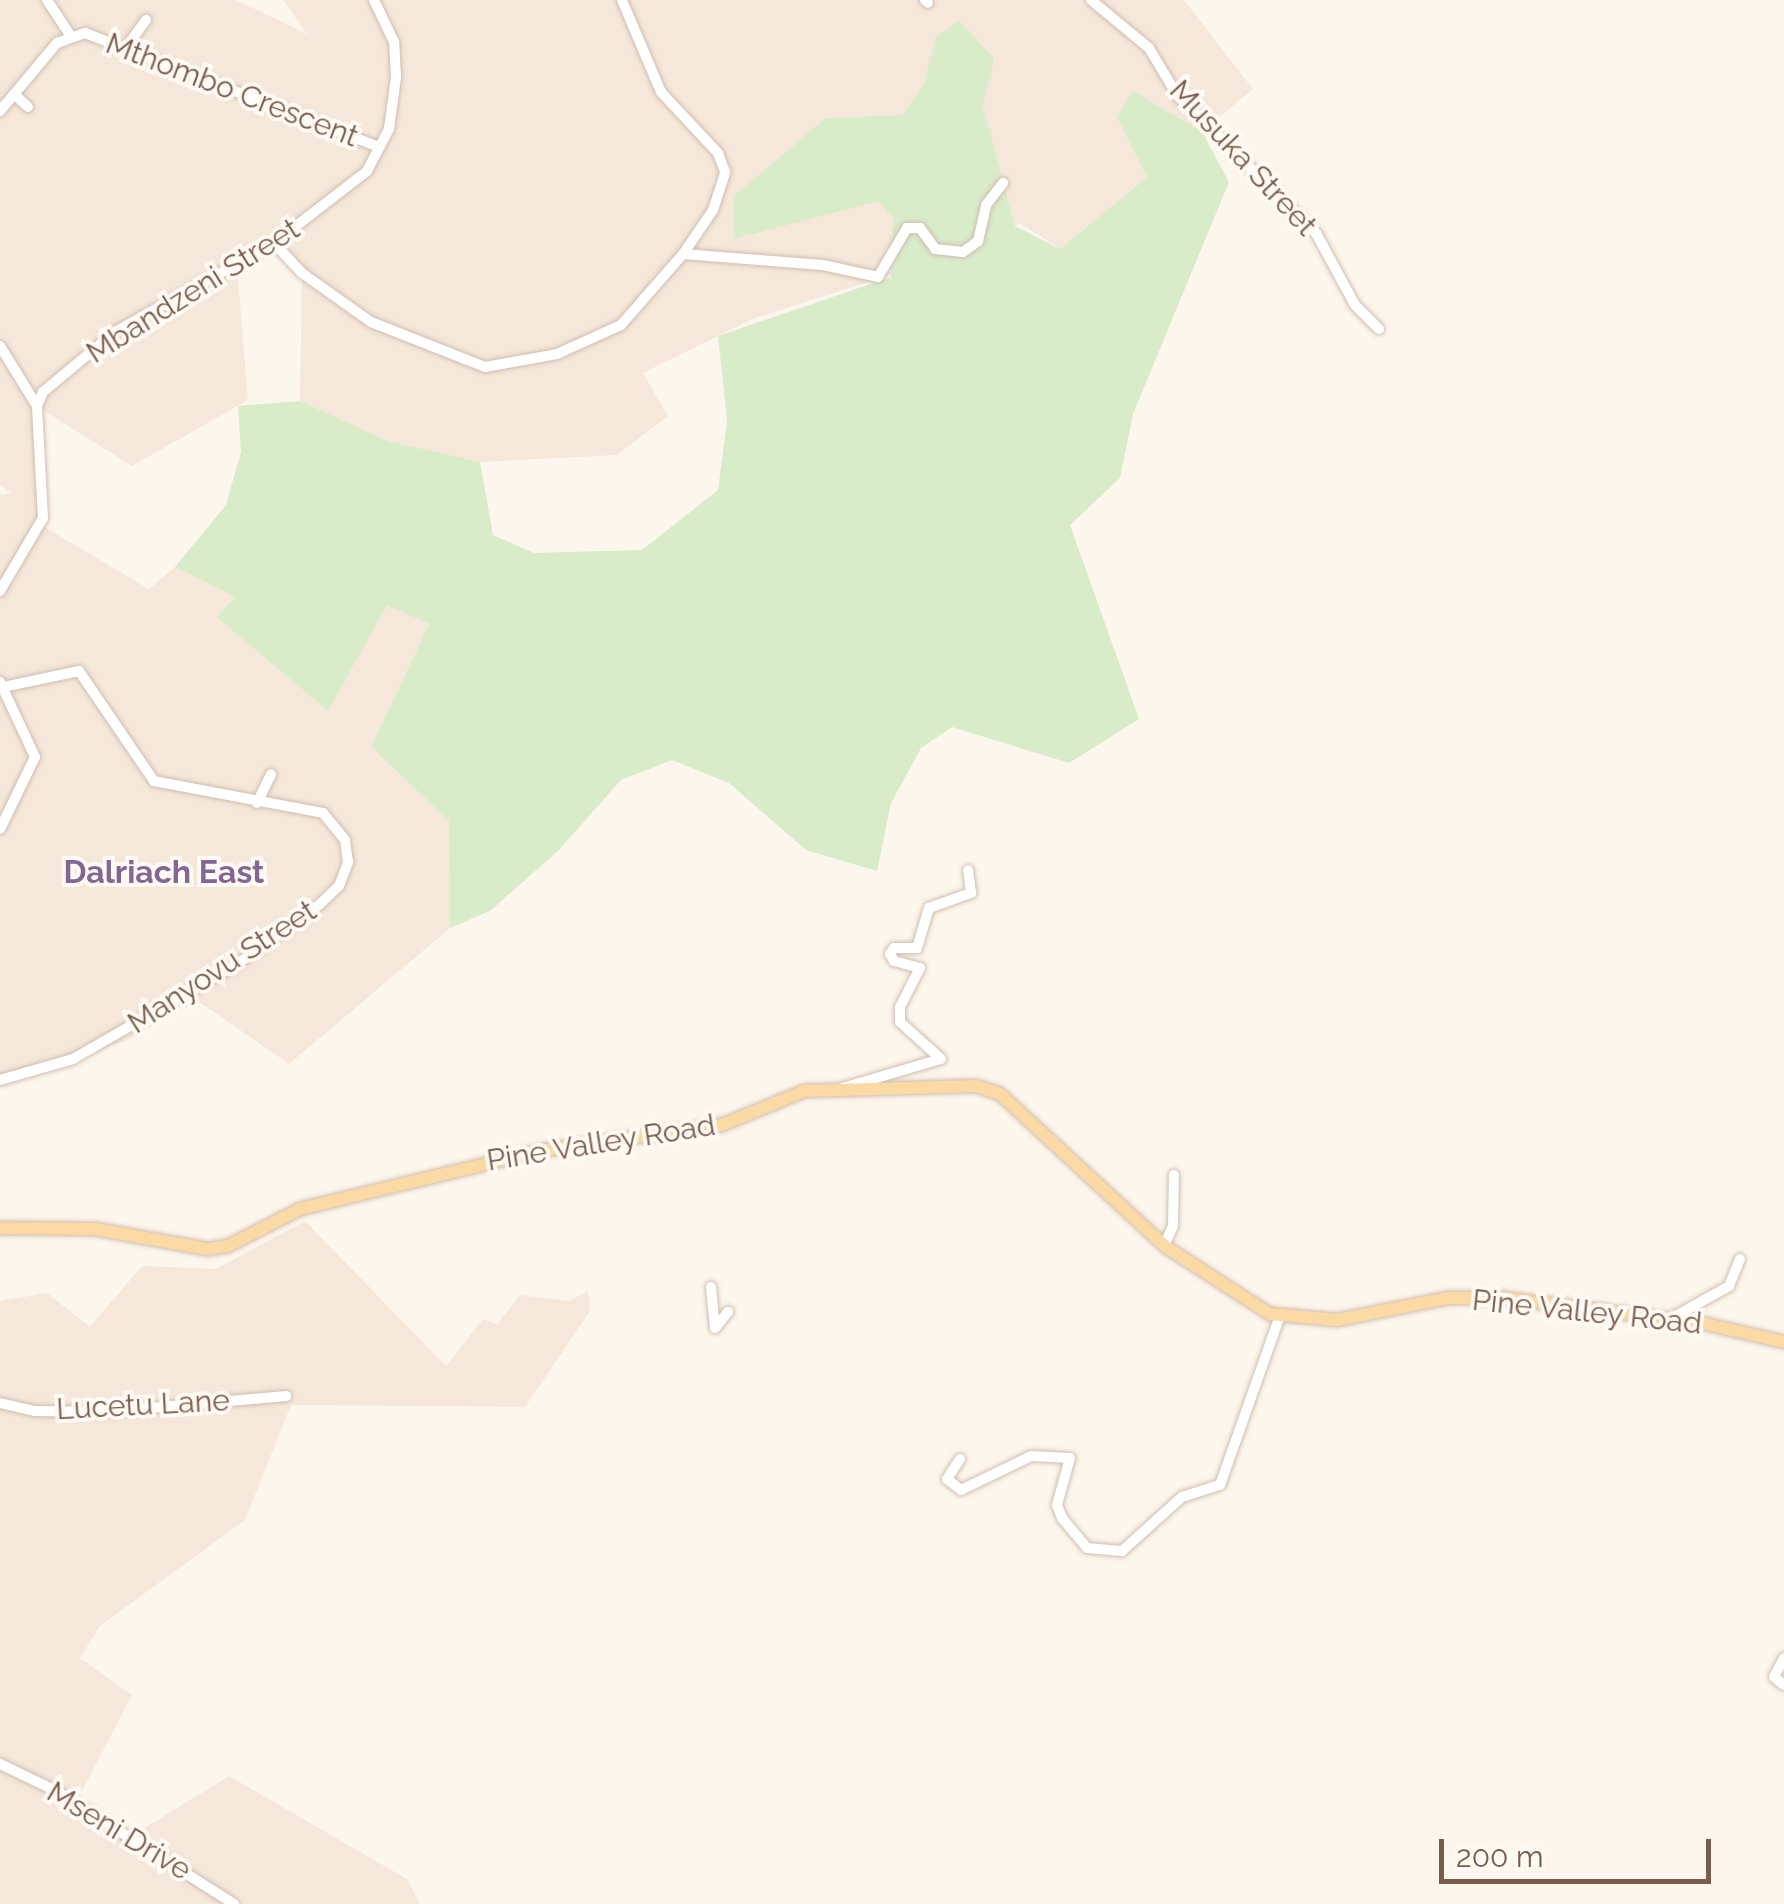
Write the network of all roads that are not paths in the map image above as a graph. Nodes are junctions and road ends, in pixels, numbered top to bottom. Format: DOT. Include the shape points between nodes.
graph roads {
  1 [pos="47,0"];
  2 [pos="374,0"];
  3 [pos="622,0"];
  4 [pos="1092,0"];
  5 [pos="146,20"];
  6 [pos="70,35"];
  7 [pos="125,49"];
  8 [pos="14,94"];
  9 [pos="28,107"];
  10 [pos="0,111"];
  11 [pos="379,146"];
  12 [pos="1003,183"];
  13 [pos="274,243"];
  14 [pos="684,254"];
  15 [pos="1379,330"];
  16 [pos="0,346"];
  17 [pos="36,406"];
  18 [pos="0,591"];
  19 [pos="2,685"];
  20 [pos="270,774"];
  21 [pos="257,803"];
  22 [pos="0,829"];
  23 [pos="968,870"];
  24 [pos="0,1080"];
  25 [pos="838,1090"];
  26 [pos="1174,1175"];
  27 [pos="0,1228"];
  28 [pos="1164,1246"];
  29 [pos="1740,1259"];
  30 [pos="711,1287"];
  31 [pos="728,1312"];
  32 [pos="1280,1316"];
  33 [pos="1670,1319"];
  34 [pos="1784,1342"];
  35 [pos="286,1396"];
  36 [pos="0,1402"];
  37 [pos="960,1460"];
  38 [pos="1784,1658"];
  39 [pos="1784,1685"];
  40 [pos="0,1764"];
  41 [pos="234,1904"];
  1 -- 6 [label="street"];
  2 -- 11 [label="street, Mbandzeni Street" via="394,42 396,77 389,129"];
  3 -- 14 [label="street" via="661,92 718,152 724,172 712,210"];
  4 -- 15 [label="street, Musuka Street" via="1149,48 1177,94 1316,234 1355,305"];
  5 -- 7 [label="street"];
  6 -- 7 [label="street, Mthombo Crescent" via="85,33"];
  6 -- 8 [label="street, Mthombo Crescent"];
  7 -- 11 [label="street, Mthombo Crescent"];
  8 -- 9 [label="street"];
  8 -- 10 [label="street, Mthombo Crescent"];
  11 -- 13 [label="street, Mbandzeni Street" via="346,193"];
  12 -- 14 [label="street" via="986,205 978,241 963,252 935,249 920,228 907,228 878,277 824,265"];
  13 -- 14 [label="street" via="302,273 371,322 485,367 557,354 622,324"];
  13 -- 17 [label="street, Mbandzeni Street" via="115,332 55,380"];
  16 -- 17 [label="street"];
  17 -- 18 [label="street" via="43,518"];
  19 -- 21 [label="street, Manyovu Street" via="79,671 154,781"];
  19 -- 22 [label="street" via="35,757"];
  20 -- 21 [label="street"];
  21 -- 24 [label="street, Manyovu Street" via="322,814 336,824 348,862 339,886 236,965 132,1028 73,1059"];
  23 -- 25 [label="street" via="971,893 929,908 922,942 890,954 894,962 920,968 900,1007 900,1022 941,1059"];
  25 -- 27 [label="main road, Pine Valley Road" via="804,1091 722,1125 453,1168 300,1209 228,1246 207,1249 95,1230"];
  25 -- 28 [label="main road, Pine Valley Road" via="976,1086 1000,1094"];
  26 -- 28 [label="street" via="1173,1226"];
  28 -- 32 [label="main road, Pine Valley Road" via="1213,1283"];
  29 -- 33 [label="street" via="1728,1286"];
  30 -- 31 [label="street" via="715,1328"];
  32 -- 33 [label="main road, Pine Valley Road" via="1336,1320 1448,1298 1504,1298"];
  32 -- 37 [label="street" via="1220,1485 1182,1497 1122,1551 1087,1548 1062,1518 1056,1505 1070,1458 1030,1456 960,1490 948,1480"];
  33 -- 34 [label="main road, Pine Valley Road"];
  35 -- 36 [label="street, Lucetu Lane" via="104,1412"];
  38 -- 39 [label="street" via="1774,1677"];
  40 -- 41 [label="street, Mseni Drive" via="56,1791"];
}
